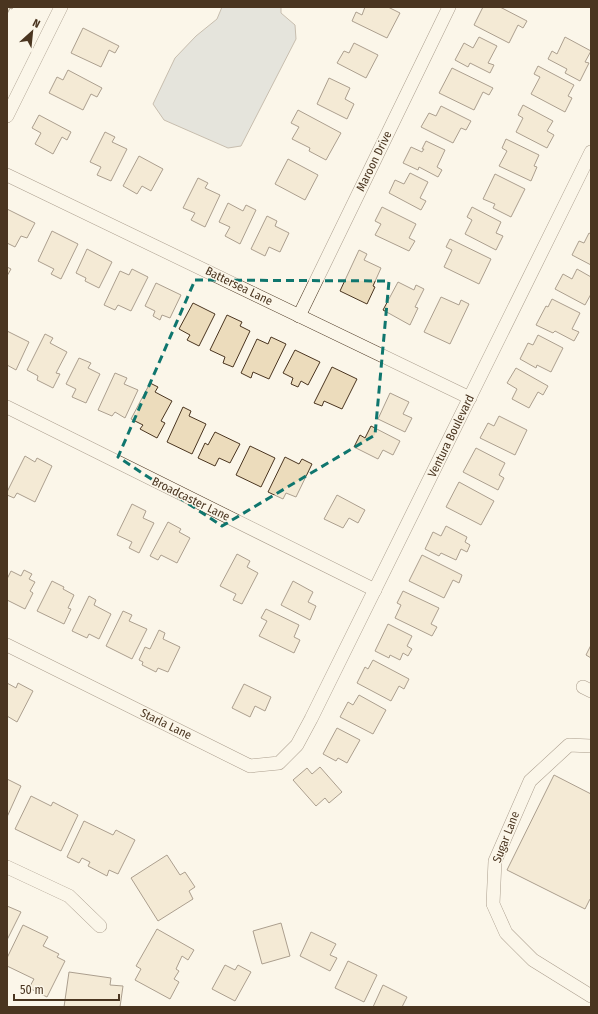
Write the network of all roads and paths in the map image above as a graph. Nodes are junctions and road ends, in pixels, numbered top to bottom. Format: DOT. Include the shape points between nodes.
graph roads {
  1 [pos="61,7"];
  2 [pos="449,7"];
  3 [pos="7,116"];
  4 [pos="591,152"];
  5 [pos="7,175"];
  6 [pos="299,316"];
  7 [pos="470,398"];
  8 [pos="7,407"];
  9 [pos="375,590"];
  10 [pos="7,645"];
  11 [pos="310,719"];
  12 [pos="591,746"];
  13 [pos="7,867"];
  14 [pos="100,926"];
  15 [pos="591,996"];
  1 -- 3 [label="street"];
  2 -- 6 [label="street, Maroon Drive"];
  4 -- 7 [label="street, Ventura Boulevard"];
  5 -- 6 [label="street, Battersea Lane"];
  6 -- 7 [label="street, Battersea Lane"];
  7 -- 9 [label="street, Ventura Boulevard"];
  8 -- 9 [label="street, Broadcaster Lane"];
  9 -- 11 [label="street, Ventura Boulevard"];
  10 -- 11 [label="street, Starla Lane" via="250,766 279,763 297,745"];
  12 -- 15 [label="street, Sugar Lane" via="569,745 530,781 495,860 493,904 506,933 533,960"];
  13 -- 14 [label="street" via="69,896"];
}
